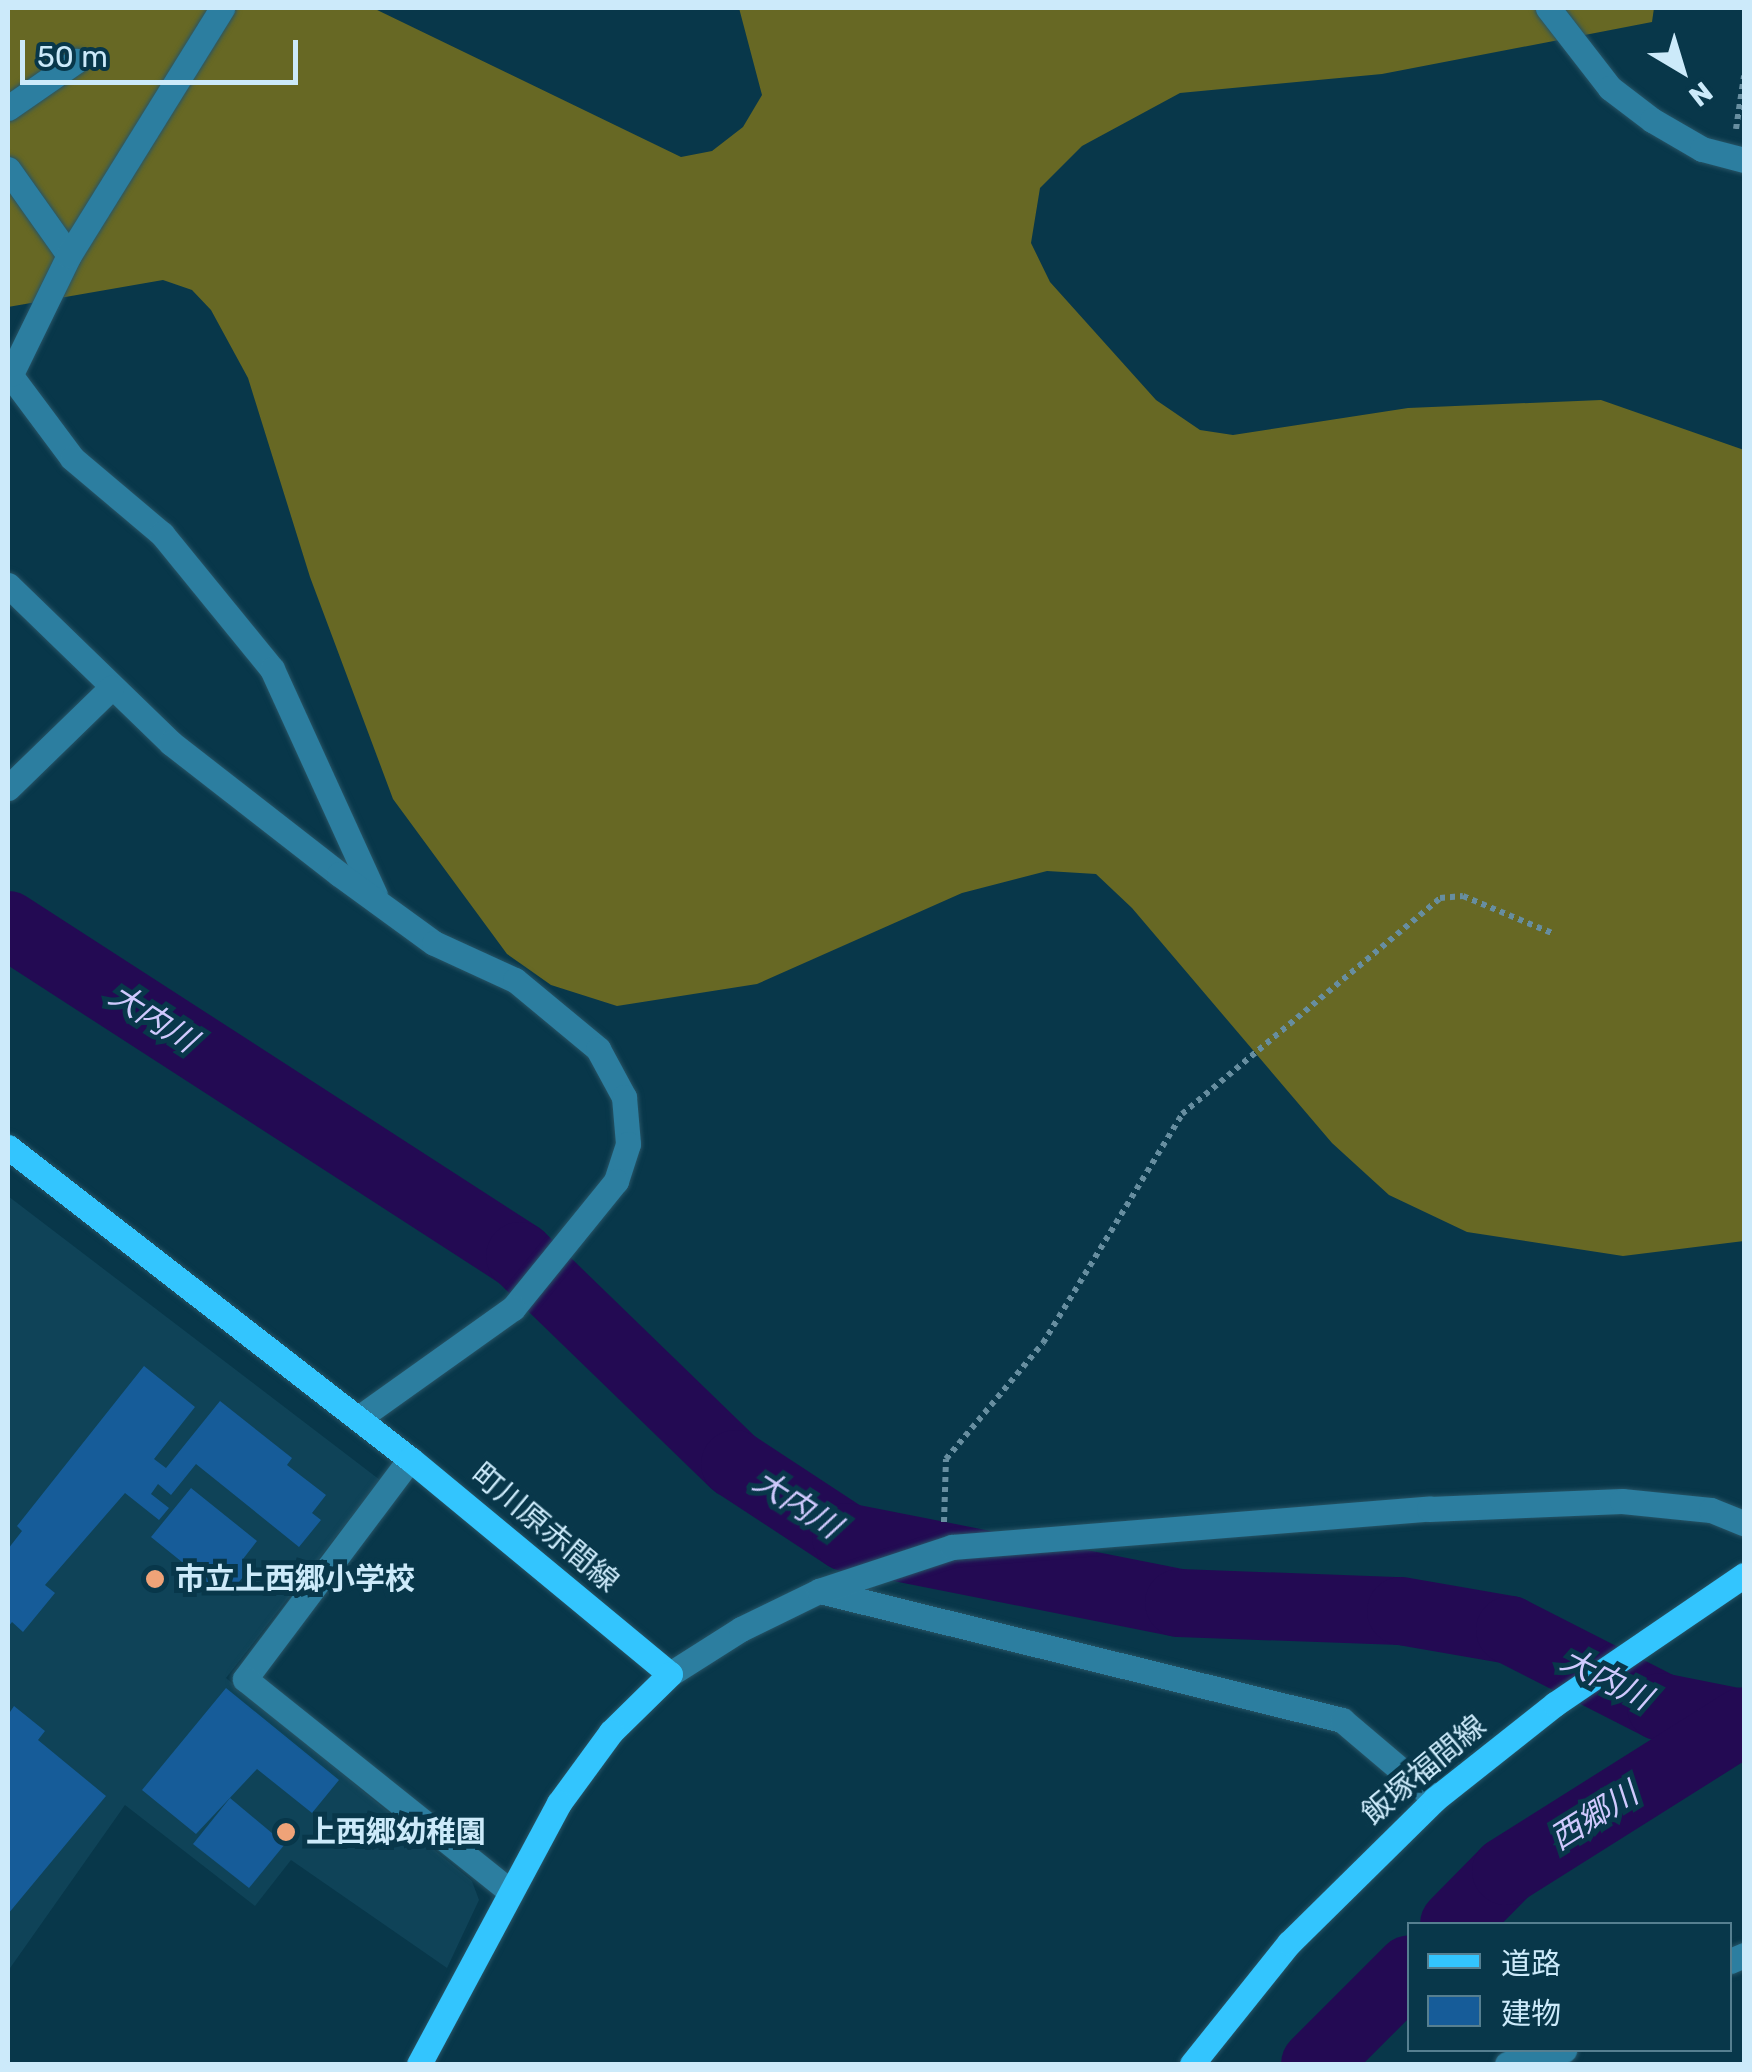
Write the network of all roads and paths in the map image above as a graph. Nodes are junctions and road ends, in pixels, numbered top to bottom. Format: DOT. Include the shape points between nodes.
graph roads {
  1 [pos="222,8"];
  2 [pos="1548,8"];
  3 [pos="76,61"];
  4 [pos="1744,76"];
  5 [pos="8,108"];
  6 [pos="1738,158"];
  7 [pos="8,169"];
  8 [pos="69,256"];
  9 [pos="9,373"];
  10 [pos="8,584"];
  11 [pos="112,688"];
  12 [pos="8,788"];
  13 [pos="375,895"];
  14 [pos="1552,933"];
  15 [pos="8,1147"];
  16 [pos="359,1418"];
  17 [pos="410,1459"];
  18 [pos="1744,1524"];
  19 [pos="952,1547"];
  20 [pos="1744,1575"];
  21 [pos="819,1591"];
  22 [pos="670,1674"];
  23 [pos="1436,1799"];
  24 [pos="510,1892"];
  25 [pos="1556,2052"];
  26 [pos="418,2064"];
  27 [pos="1192,2064"];
  28 [pos="1508,2064"];
  1 -- 8 [label="street"];
  2 -- 6 [label="street" via="1610,88 1702,149"];
  3 -- 5 [label="street"];
  4 -- 6 [label="path"];
  7 -- 8 [label="street"];
  8 -- 9 [label="street"];
  9 -- 13 [label="street" via="72,458 162,534 272,669"];
  10 -- 11 [label="street"];
  11 -- 12 [label="street"];
  11 -- 13 [label="street" via="338,874"];
  13 -- 16 [label="street" via="434,943 515,980 598,1048 624,1097 628,1144 616,1181 513,1308"];
  14 -- 19 [label="path" via="1462,896 1440,898 1182,1114 1043,1343 946,1459 940,1511"];
  15 -- 16 [label="main road, 町川原赤間線"];
  16 -- 17 [label="main road, 町川原赤間線"];
  17 -- 22 [label="main road, 町川原赤間線"];
  17 -- 24 [label="street" via="245,1680"];
  18 -- 19 [label="street" via="1696,1507 1622,1501"];
  19 -- 21 [label="street"];
  20 -- 23 [label="main road, 飯塚福間線" via="1555,1704"];
  21 -- 22 [label="street" via="741,1628"];
  21 -- 23 [label="street" via="1342,1720"];
  22 -- 24 [label="main road" via="611,1732 559,1803"];
  23 -- 27 [label="main road, 飯塚福間線" via="1289,1943"];
  24 -- 26 [label="main road"];
  25 -- 28 [label="street"];
}
